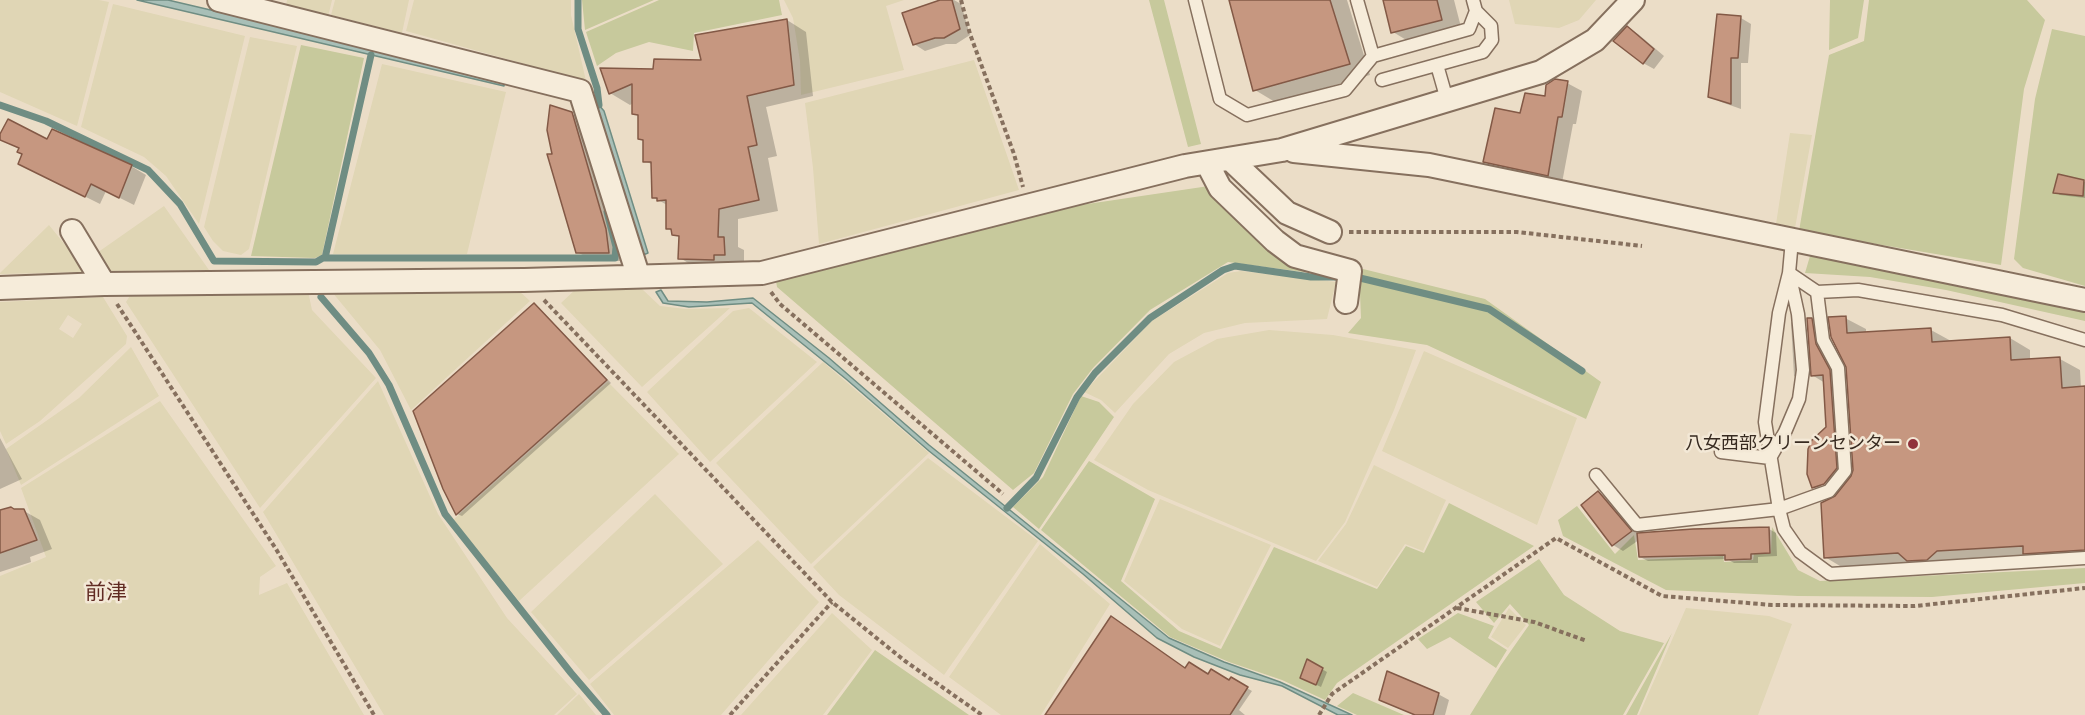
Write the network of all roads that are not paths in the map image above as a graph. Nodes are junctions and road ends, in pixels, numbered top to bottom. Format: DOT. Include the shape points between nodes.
graph roads {
  1 [pos="219,0"];
  2 [pos="1195,0"];
  3 [pos="1357,0"];
  4 [pos="1633,0"];
  5 [pos="1474,5"];
  6 [pos="1373,56"];
  7 [pos="1437,65"];
  8 [pos="1383,80"];
  9 [pos="1447,100"];
  10 [pos="1282,150"];
  11 [pos="1230,159"];
  12 [pos="1207,163"];
  13 [pos="72,231"];
  14 [pos="1330,232"];
  15 [pos="1792,240"];
  16 [pos="1789,273"];
  17 [pos="638,275"];
  18 [pos="104,284"];
  19 [pos="0,288"];
  20 [pos="1817,292"];
  21 [pos="2085,300"];
  22 [pos="1346,302"];
  23 [pos="2085,340"];
  24 [pos="1721,452"];
  25 [pos="1770,458"];
  26 [pos="1596,475"];
  27 [pos="1779,509"];
  28 [pos="2085,558"];
  1 -- 17 [label="street" via="580,91"];
  2 -- 6 [label="lane" via="1220,99 1247,115 1345,90"];
  3 -- 6 [label="lane"];
  4 -- 9 [label="street" via="1595,40 1541,72"];
  5 -- 6 [label="lane" via="1469,29"];
  5 -- 7 [label="lane" via="1491,26 1492,40 1483,52"];
  7 -- 8 [label="lane"];
  7 -- 9 [label="lane"];
  9 -- 10 [label="street"];
  10 -- 11 [label="street"];
  10 -- 15 [label="street" via="1429,165"];
  11 -- 12 [label="street"];
  11 -- 14 [label="street" via="1287,213"];
  12 -- 17 [label="street" via="761,273"];
  12 -- 22 [label="street" via="1220,188 1275,241 1295,256 1350,271"];
  13 -- 18 [label="street"];
  15 -- 16 [label="lane"];
  15 -- 21 [label="street"];
  16 -- 20 [label="lane"];
  16 -- 25 [label="lane" via="1779,313 1765,422"];
  16 -- 25 [label="lane" via="1798,314 1803,370 1799,399"];
  17 -- 18 [label="street" via="524,280"];
  18 -- 19 [label="street"];
  20 -- 23 [label="lane" via="1858,290 2002,315"];
  20 -- 27 [label="lane" via="1823,340 1838,368 1845,471 1829,491"];
  24 -- 25 [label="lane"];
  25 -- 27 [label="lane"];
  26 -- 27 [label="lane" via="1637,525"];
  27 -- 28 [label="lane" via="1784,529 1800,552 1830,574"];
}
